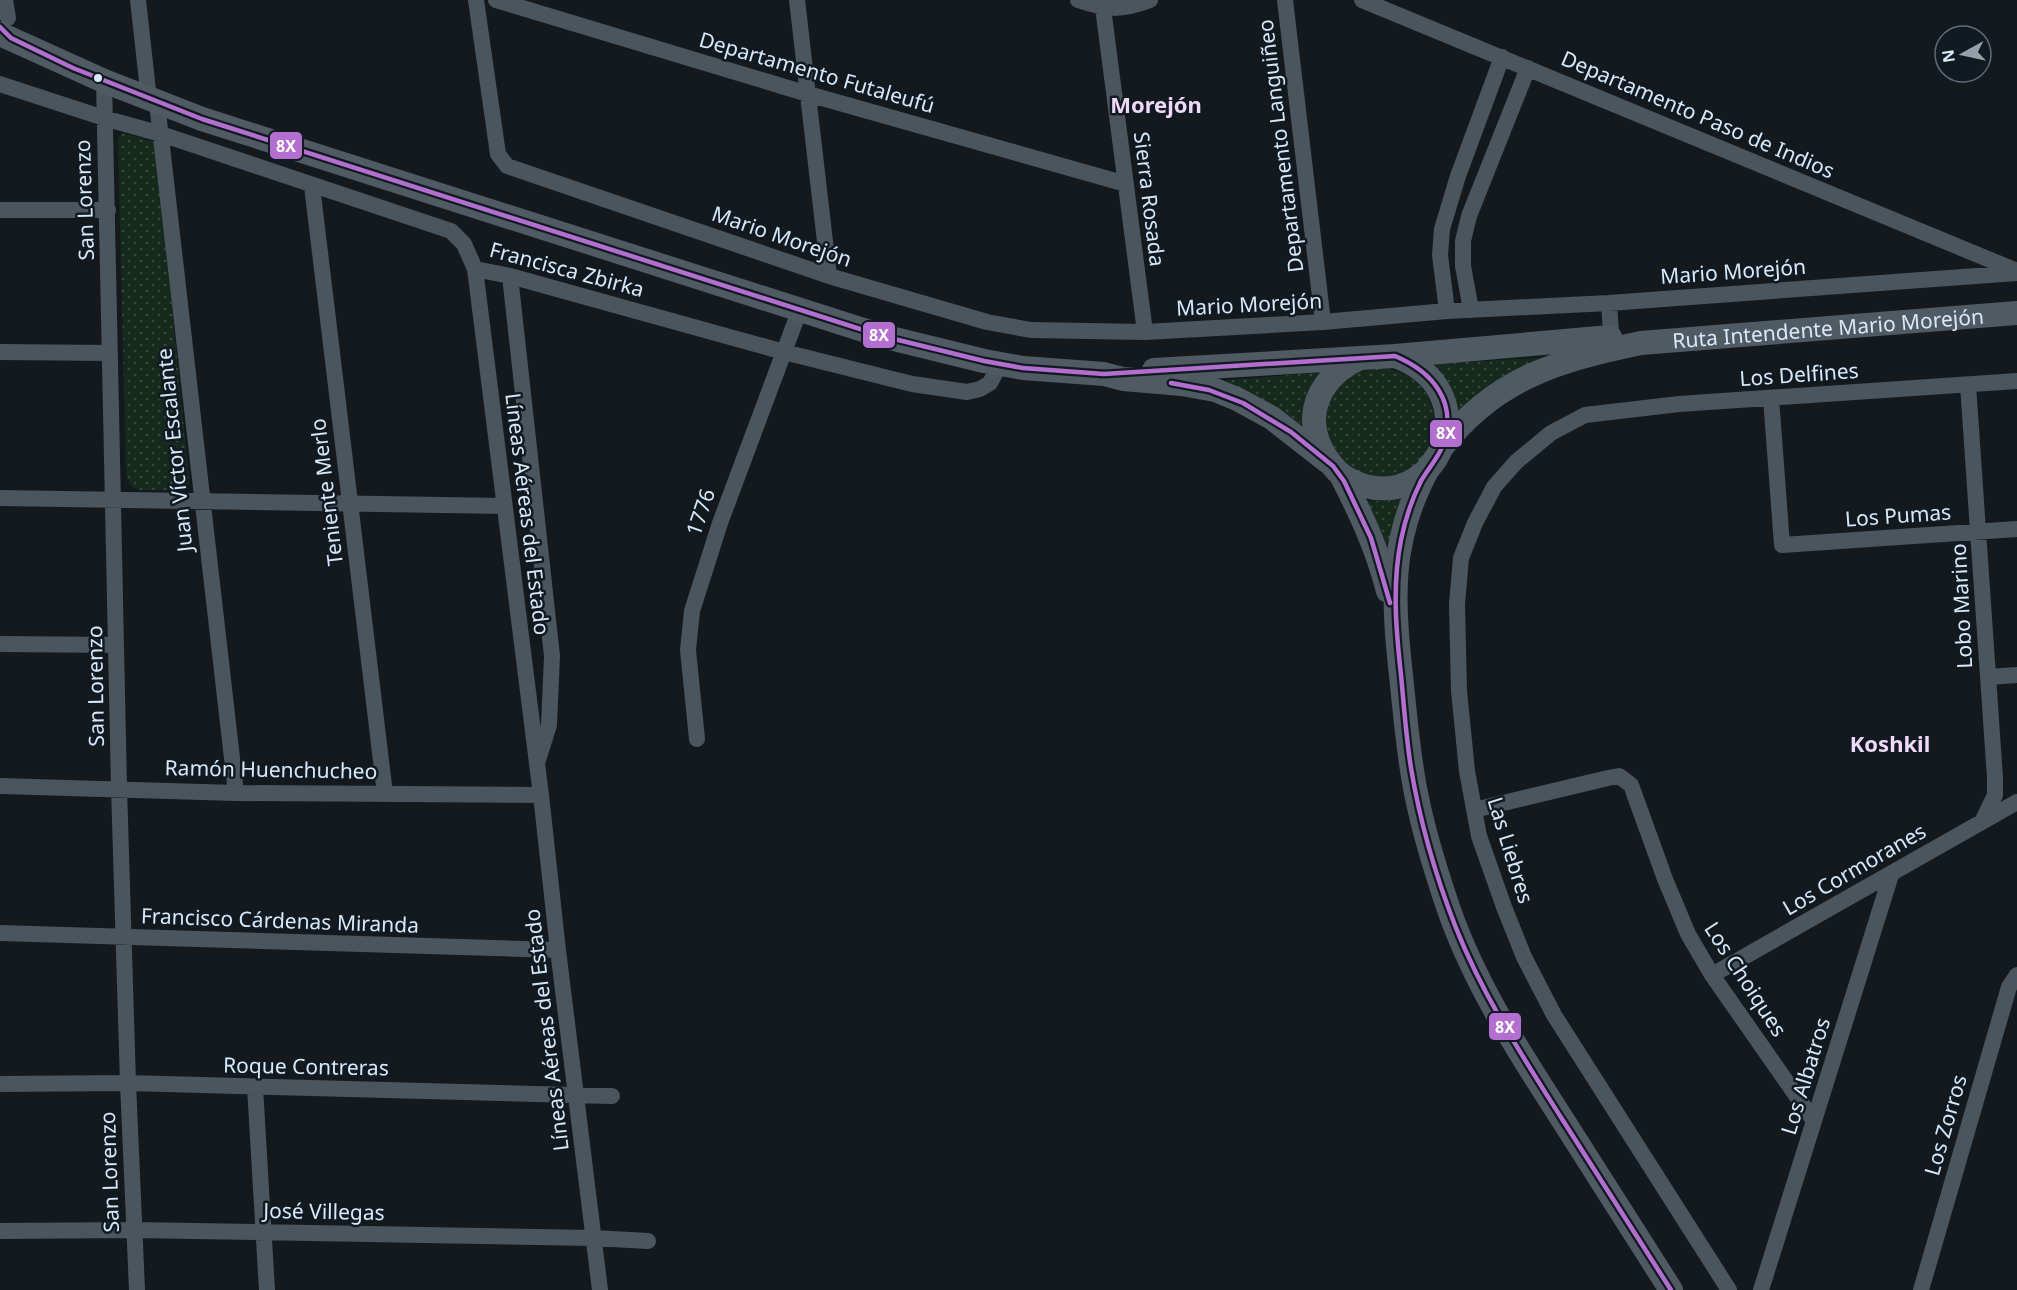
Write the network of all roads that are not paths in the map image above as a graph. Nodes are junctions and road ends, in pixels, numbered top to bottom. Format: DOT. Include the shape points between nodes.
graph roads {
  1 [pos="5,0"];
  2 [pos="138,0"];
  3 [pos="476,0"];
  4 [pos="496,0"];
  5 [pos="797,0"];
  6 [pos="1078,0"];
  7 [pos="1150,0"];
  8 [pos="1286,0"];
  9 [pos="1362,0"];
  10 [pos="1102,4"];
  11 [pos="5,29"];
  12 [pos="1502,57"];
  13 [pos="1528,68"];
  14 [pos="104,81"];
  15 [pos="0,84"];
  16 [pos="808,94"];
  17 [pos="153,101"];
  18 [pos="104,118"];
  19 [pos="161,134"];
  20 [pos="1126,184"];
  21 [pos="312,186"];
  22 [pos="0,210"];
  23 [pos="108,210"];
  24 [pos="475,269"];
  25 [pos="2017,272"];
  26 [pos="510,276"];
  27 [pos="829,276"];
  28 [pos="1609,303"];
  29 [pos="800,309"];
  30 [pos="1471,310"];
  31 [pos="1447,311"];
  32 [pos="2017,313"];
  33 [pos="1323,322"];
  34 [pos="1144,332"];
  35 [pos="1612,343"];
  36 [pos="0,352"];
  37 [pos="783,352"];
  38 [pos="110,353"];
  39 [pos="1395,356"];
  40 [pos="1360,358"];
  41 [pos="1000,364"];
  42 [pos="1104,374"];
  43 [pos="2017,381"];
  44 [pos="1968,385"];
  45 [pos="1771,398"];
  46 [pos="1585,415"];
  47 [pos="1436,456"];
  48 [pos="1334,468"];
  49 [pos="0,498"];
  50 [pos="114,499"];
  51 [pos="202,502"];
  52 [pos="350,504"];
  53 [pos="504,506"];
  54 [pos="2017,529"];
  55 [pos="1979,532"];
  56 [pos="1395,623"];
  57 [pos="0,644"];
  58 [pos="116,645"];
  59 [pos="2017,675"];
  60 [pos="1988,677"];
  61 [pos="697,739"];
  62 [pos="536,765"];
  63 [pos="0,786"];
  64 [pos="119,788"];
  65 [pos="236,793"];
  66 [pos="385,794"];
  67 [pos="541,795"];
  68 [pos="2017,802"];
  69 [pos="1474,810"];
  70 [pos="1983,822"];
  71 [pos="1891,874"];
  72 [pos="0,933"];
  73 [pos="124,938"];
  74 [pos="558,950"];
  75 [pos="1712,975"];
  76 [pos="2017,975"];
  77 [pos="128,1083"];
  78 [pos="0,1084"];
  79 [pos="255,1087"];
  80 [pos="575,1094"];
  81 [pos="612,1096"];
  82 [pos="1814,1121"];
  83 [pos="134,1230"];
  84 [pos="0,1231"];
  85 [pos="264,1233"];
  86 [pos="594,1238"];
  87 [pos="648,1241"];
  88 [pos="136,1290"];
  89 [pos="267,1290"];
  90 [pos="600,1290"];
  91 [pos="1671,1290"];
  92 [pos="1729,1290"];
  93 [pos="1761,1290"];
  94 [pos="1921,1290"];
  1 -- 11 [label="street"];
  2 -- 17 [label="street, Juan Víctor Escalante"];
  3 -- 27 [label="street, Mario Morejón" via="498,154 507,166"];
  4 -- 16 [label="street, Departamento Futaleufú"];
  5 -- 16 [label="street"];
  6 -- 10 [label="street"];
  7 -- 10 [label="street" via="1129,7"];
  8 -- 33 [label="street, Departamento Languiñeo"];
  9 -- 12 [label="street, Departamento Paso de Indios"];
  10 -- 20 [label="street, Sierra Rosada"];
  11 -- 14 [label="main road"];
  12 -- 13 [label="street, Departamento Paso de Indios"];
  12 -- 31 [label="street" via="1442,229 1440,255"];
  13 -- 25 [label="street, Departamento Paso de Indios"];
  13 -- 30 [label="street" via="1463,241"];
  14 -- 17 [label="main road"];
  14 -- 18 [label="street, San Lorenzo"];
  15 -- 18 [label="street, Francisca Zbirka"];
  16 -- 20 [label="street, Departamento Futaleufú"];
  16 -- 27 [label="street"];
  17 -- 19 [label="street, Juan Víctor Escalante"];
  17 -- 29 [label="main road"];
  18 -- 19 [label="street, Francisca Zbirka"];
  18 -- 23 [label="street, San Lorenzo"];
  19 -- 21 [label="street, Francisca Zbirka"];
  19 -- 51 [label="street, Juan Víctor Escalante"];
  20 -- 34 [label="street, Sierra Rosada"];
  21 -- 24 [label="street, Francisca Zbirka" via="451,231 464,244"];
  21 -- 52 [label="street, Teniente Merlo"];
  22 -- 23 [label="street"];
  23 -- 38 [label="street, San Lorenzo"];
  24 -- 26 [label="street, Francisca Zbirka"];
  24 -- 53 [label="street, Líneas Aéreas del Estado"];
  25 -- 28 [label="street, Mario Morejón"];
  26 -- 37 [label="street, Francisca Zbirka"];
  26 -- 62 [label="street, Líneas Aéreas del Estado" via="552,656 549,725"];
  27 -- 34 [label="street, Mario Morejón" via="987,322 1031,330"];
  28 -- 30 [label="street, Mario Morejón"];
  28 -- 35 [label="street"];
  29 -- 37 [label="street, 1776"];
  29 -- 41 [label="main road" via="882,336"];
  30 -- 31 [label="street, Mario Morejón"];
  31 -- 33 [label="street, Mario Morejón"];
  32 -- 35 [label="main road, Ruta Intendente Mario Morejón"];
  33 -- 34 [label="street, Mario Morejón"];
  35 -- 39 [label="main road, Ruta Intendente Mario Morejón"];
  35 -- 47 [label="main road, Ruta Intendente Mario Morejón" via="1556,363 1503,390 1469,416"];
  36 -- 38 [label="street"];
  37 -- 41 [label="street, Francisca Zbirka" via="912,384 967,392 990,383"];
  37 -- 61 [label="street, 1776" via="692,611 688,650"];
  38 -- 50 [label="street, San Lorenzo"];
  39 -- 40 [label="main road"];
  39 -- 47 [label="main road" via="1424,371 1443,398 1447,431"];
  40 -- 42 [label="main road"];
  40 -- 48 [label="main road" via="1334,374 1317,401 1315,432 1319,447"];
  41 -- 42 [label="main road"];
  42 -- 48 [label="main road" via="1197,386 1227,394 1286,427"];
  43 -- 44 [label="street, Los Delfines"];
  44 -- 45 [label="street, Los Delfines"];
  44 -- 55 [label="street, Lobo Marino"];
  45 -- 46 [label="street, Los Delfines"];
  45 -- 55 [label="street, Los Pumas" via="1782,545"];
  46 -- 69 [label="street, Las Liebres" via="1551,433 1516,462 1494,488 1461,558 1456,604 1460,691"];
  47 -- 48 [label="main road" via="1420,476 1389,488 1355,483"];
  47 -- 56 [label="main road" via="1415,495 1402,536 1395,576"];
  48 -- 56 [label="main road" via="1362,516 1378,555"];
  49 -- 50 [label="street"];
  50 -- 51 [label="street"];
  50 -- 58 [label="street, San Lorenzo"];
  51 -- 52 [label="street"];
  51 -- 65 [label="street, Juan Víctor Escalante"];
  52 -- 53 [label="street"];
  52 -- 66 [label="street, Teniente Merlo"];
  53 -- 62 [label="street, Líneas Aéreas del Estado"];
  54 -- 55 [label="street, Los Pumas"];
  55 -- 60 [label="street, Lobo Marino"];
  56 -- 91 [label="main road" via="1416,796 1445,900 1465,950 1517,1049"];
  57 -- 58 [label="street"];
  58 -- 64 [label="street, San Lorenzo"];
  59 -- 60 [label="street"];
  60 -- 70 [label="street, Lobo Marino" via="1995,795"];
  62 -- 67 [label="street, Líneas Aéreas del Estado"];
  63 -- 64 [label="street, Ramón Huenchucheo"];
  64 -- 65 [label="street, Ramón Huenchucheo"];
  64 -- 73 [label="street, San Lorenzo"];
  65 -- 66 [label="street, Ramón Huenchucheo"];
  66 -- 67 [label="street, Ramón Huenchucheo"];
  67 -- 74 [label="street, Líneas Aéreas del Estado"];
  68 -- 70 [label="street, Los Cormoranes"];
  69 -- 75 [label="street, Los Choiques" via="1619,776 1631,785 1688,934"];
  69 -- 92 [label="street, Las Liebres" via="1504,907 1554,1015"];
  70 -- 71 [label="street, Los Cormoranes"];
  71 -- 75 [label="street, Los Cormoranes"];
  71 -- 82 [label="street, Los Albatros"];
  72 -- 73 [label="street, Francisco Cárdenas Miranda"];
  73 -- 74 [label="street, Francisco Cárdenas Miranda"];
  73 -- 77 [label="street, San Lorenzo"];
  74 -- 80 [label="street, Líneas Aéreas del Estado"];
  75 -- 82 [label="street, Los Choiques"];
  76 -- 94 [label="street, Los Zorros" via="2009,987"];
  77 -- 78 [label="street, Roque Contreras"];
  77 -- 79 [label="street, Roque Contreras"];
  77 -- 83 [label="street, San Lorenzo"];
  79 -- 80 [label="street, Roque Contreras"];
  79 -- 85 [label="street"];
  80 -- 81 [label="street, Roque Contreras"];
  80 -- 86 [label="street, Líneas Aéreas del Estado"];
  82 -- 93 [label="street, Los Albatros"];
  83 -- 84 [label="street, José Villegas"];
  83 -- 85 [label="street, José Villegas"];
  83 -- 88 [label="street, San Lorenzo"];
  85 -- 86 [label="street, José Villegas"];
  85 -- 89 [label="street"];
  86 -- 87 [label="street, José Villegas"];
  86 -- 90 [label="street, Líneas Aéreas del Estado"];
}
